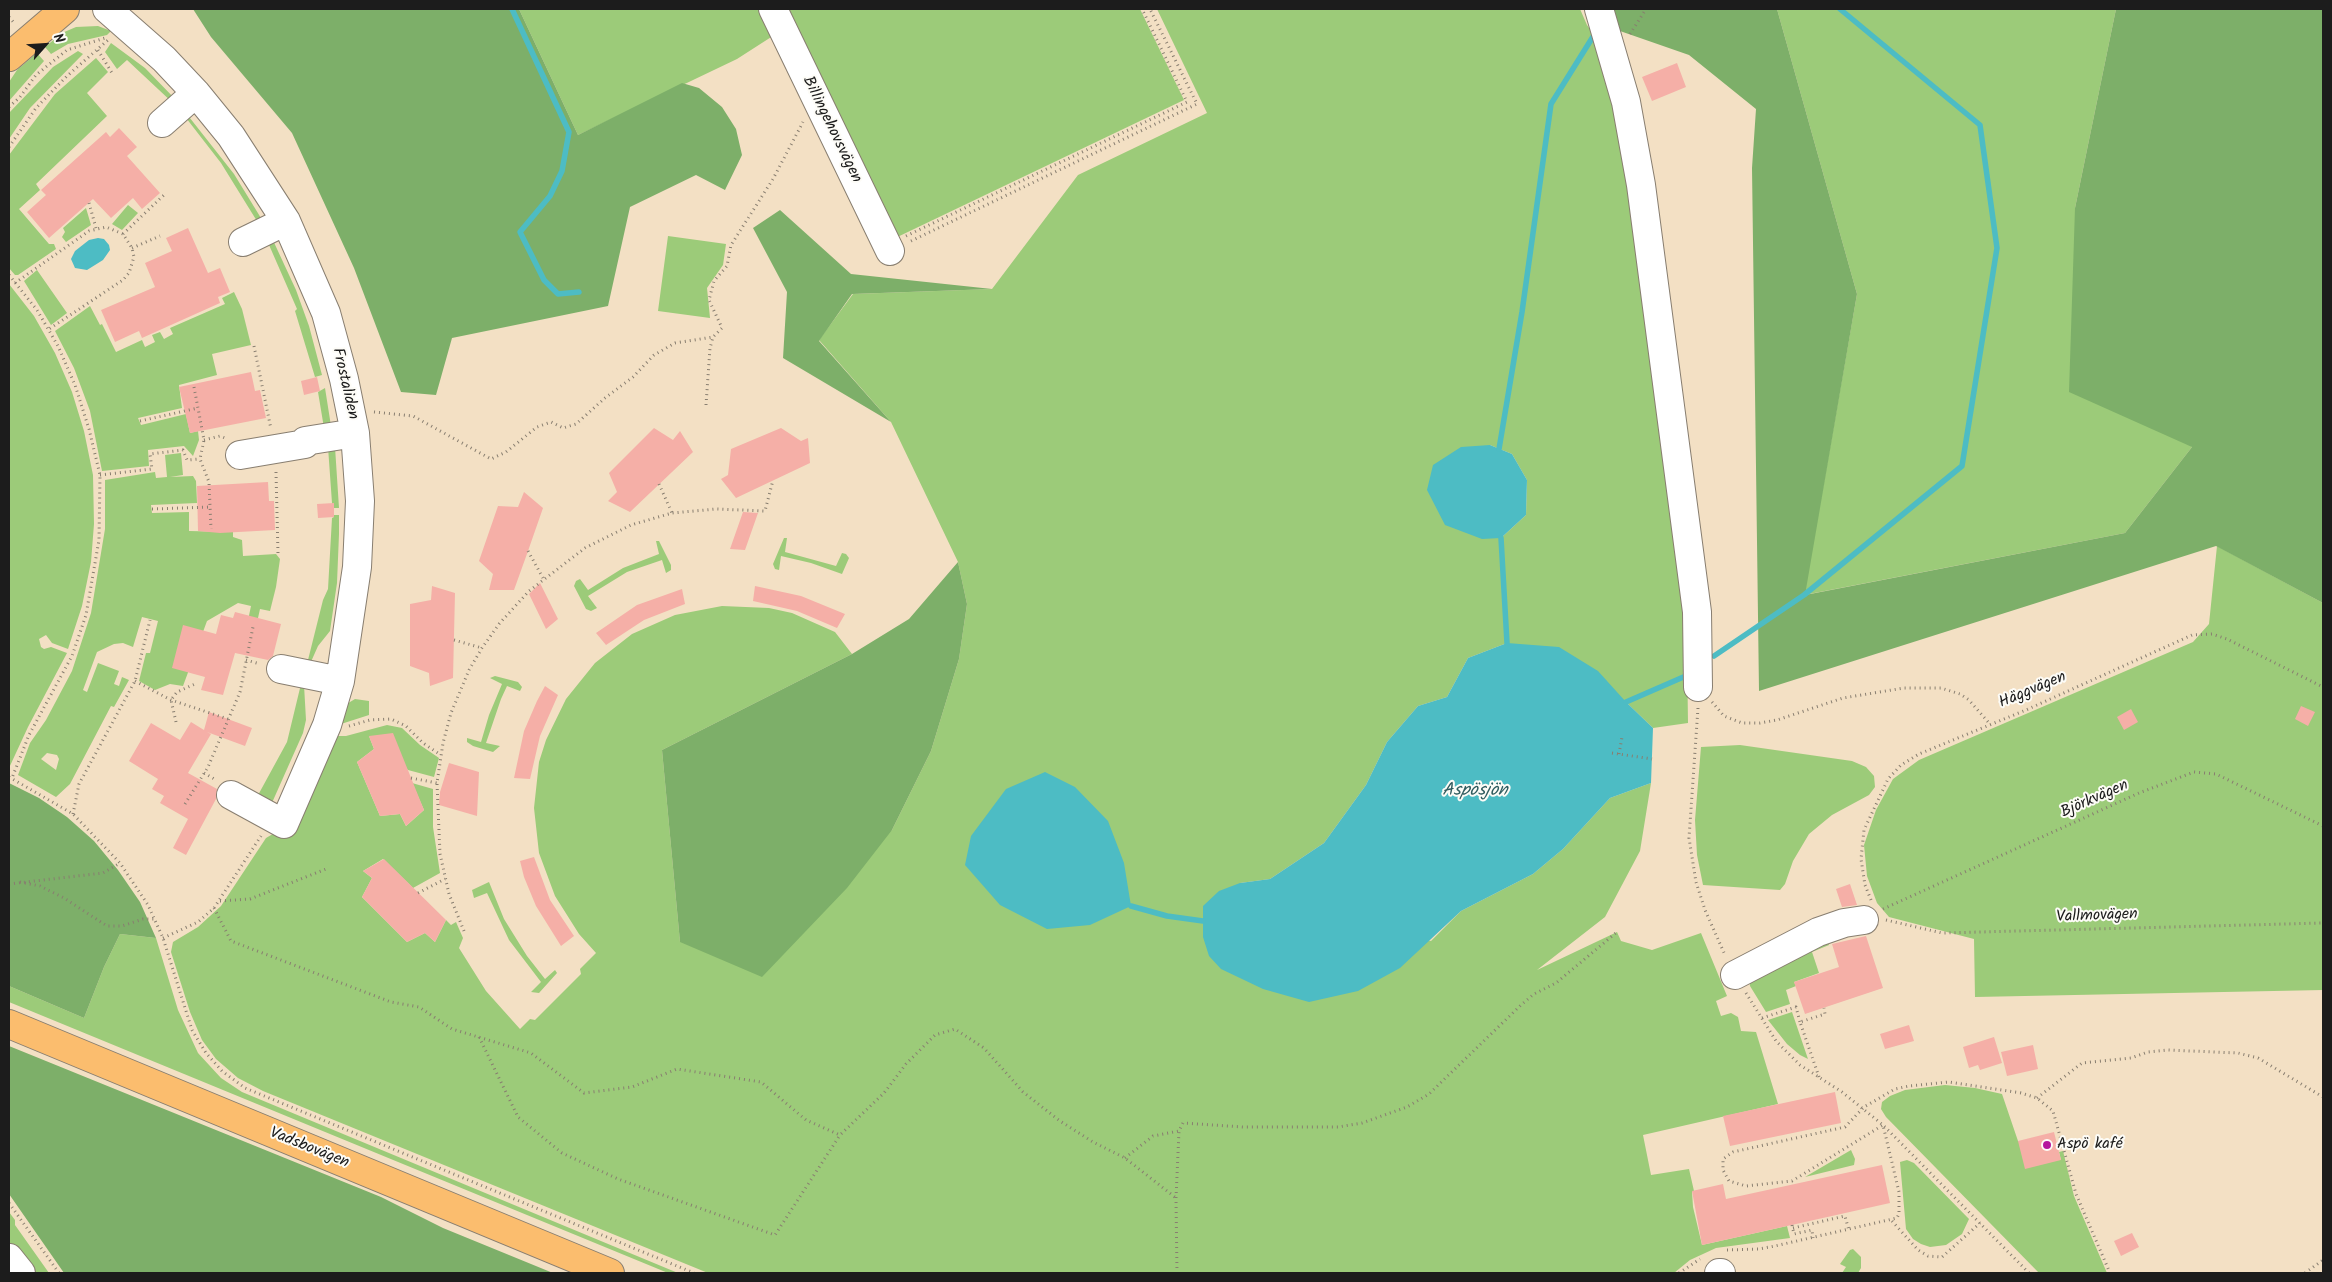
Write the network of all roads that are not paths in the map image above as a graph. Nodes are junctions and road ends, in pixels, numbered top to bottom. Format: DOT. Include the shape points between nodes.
graph roads {
  1 [pos="65,9"];
  2 [pos="108,9"];
  3 [pos="773,9"];
  4 [pos="1598,9"];
  5 [pos="9,57"];
  6 [pos="196,93"];
  7 [pos="162,122"];
  8 [pos="286,221"];
  9 [pos="243,242"];
  10 [pos="888,248"];
  11 [pos="353,422"];
  12 [pos="240,455"];
  13 [pos="281,669"];
  14 [pos="340,681"];
  15 [pos="1698,687"];
  16 [pos="231,795"];
  17 [pos="1874,913"];
  18 [pos="1734,974"];
  19 [pos="9,1024"];
  20 [pos="9,1258"];
  21 [pos="21,1273"];
  22 [pos="610,1273"];
  1 -- 5 [label="main road"];
  2 -- 6 [label="street, Frostaliden"];
  3 -- 10 [label="street, Billingehovsvägen"];
  4 -- 15 [label="street" via="1626,102 1642,186 1697,612"];
  6 -- 7 [label="street"];
  6 -- 8 [label="street, Frostaliden" via="231,136"];
  8 -- 9 [label="street"];
  8 -- 11 [label="street, Frostaliden" via="326,313"];
  11 -- 12 [label="street" via="305,442"];
  11 -- 14 [label="street, Frostaliden" via="360,501 357,567"];
  13 -- 14 [label="street"];
  14 -- 16 [label="street, Frostaliden" via="327,725 278,820"];
  17 -- 18 [label="street" via="1818,932"];
  19 -- 22 [label="main road, Vadsbovägen"];
  20 -- 21 [label="street"];
}
